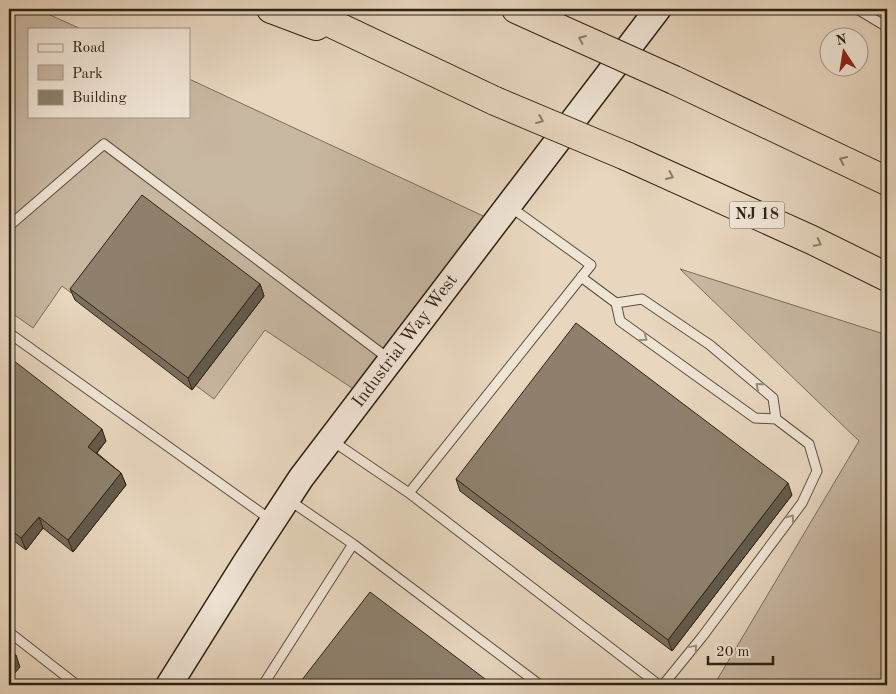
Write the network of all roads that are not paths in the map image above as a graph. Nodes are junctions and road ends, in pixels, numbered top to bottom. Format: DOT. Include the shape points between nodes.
graph roads {
  1 [pos="271,9"];
  2 [pos="301,9"];
  3 [pos="516,9"];
  4 [pos="658,9"];
  5 [pos="857,9"];
  6 [pos="887,27"];
  7 [pos="437,73"];
  8 [pos="887,181"];
  9 [pos="508,206"];
  10 [pos="9,226"];
  11 [pos="887,277"];
  12 [pos="581,278"];
  13 [pos="616,303"];
  14 [pos="9,332"];
  15 [pos="391,360"];
  16 [pos="776,419"];
  17 [pos="330,440"];
  18 [pos="409,493"];
  19 [pos="288,499"];
  20 [pos="272,522"];
  21 [pos="353,544"];
  22 [pos="9,632"];
  23 [pos="67,677"];
  24 [pos="60,685"];
  25 [pos="77,685"];
  26 [pos="169,685"];
  27 [pos="263,685"];
  28 [pos="540,685"];
  29 [pos="659,685"];
  30 [pos="663,685"];
  1 -- 7 [label="highway"];
  2 -- 7 [label="highway, NJ 18"];
  8 -- 3 [label="highway, one-way, bridge"];
  4 -- 9 [label="street, Industrial Way West"];
  5 -- 6 [label="lane"];
  7 -- 11 [label="highway, NJ 18, one-way, bridge" via="812,240"];
  9 -- 12 [label="lane" via="591,266"];
  9 -- 15 [label="street, Industrial Way West"];
  10 -- 15 [label="lane" via="104,144"];
  12 -- 13 [label="lane"];
  12 -- 18 [label="lane"];
  13 -- 16 [label="lane, one-way" via="620,321 755,418"];
  16 -- 13 [label="lane, one-way" via="773,398 710,345 642,299"];
  14 -- 20 [label="lane"];
  15 -- 17 [label="street, Industrial Way West"];
  30 -- 16 [label="lane, one-way" via="802,503 817,471 809,444"];
  17 -- 18 [label="lane"];
  17 -- 19 [label="street, Industrial Way West"];
  18 -- 29 [label="lane"];
  19 -- 20 [label="street, Industrial Way West"];
  19 -- 21 [label="lane"];
  20 -- 26 [label="street, Industrial Way West"];
  21 -- 27 [label="lane"];
  21 -- 28 [label="lane"];
  22 -- 23 [label="lane"];
  23 -- 24 [label="lane"];
  23 -- 25 [label="lane"];
}
